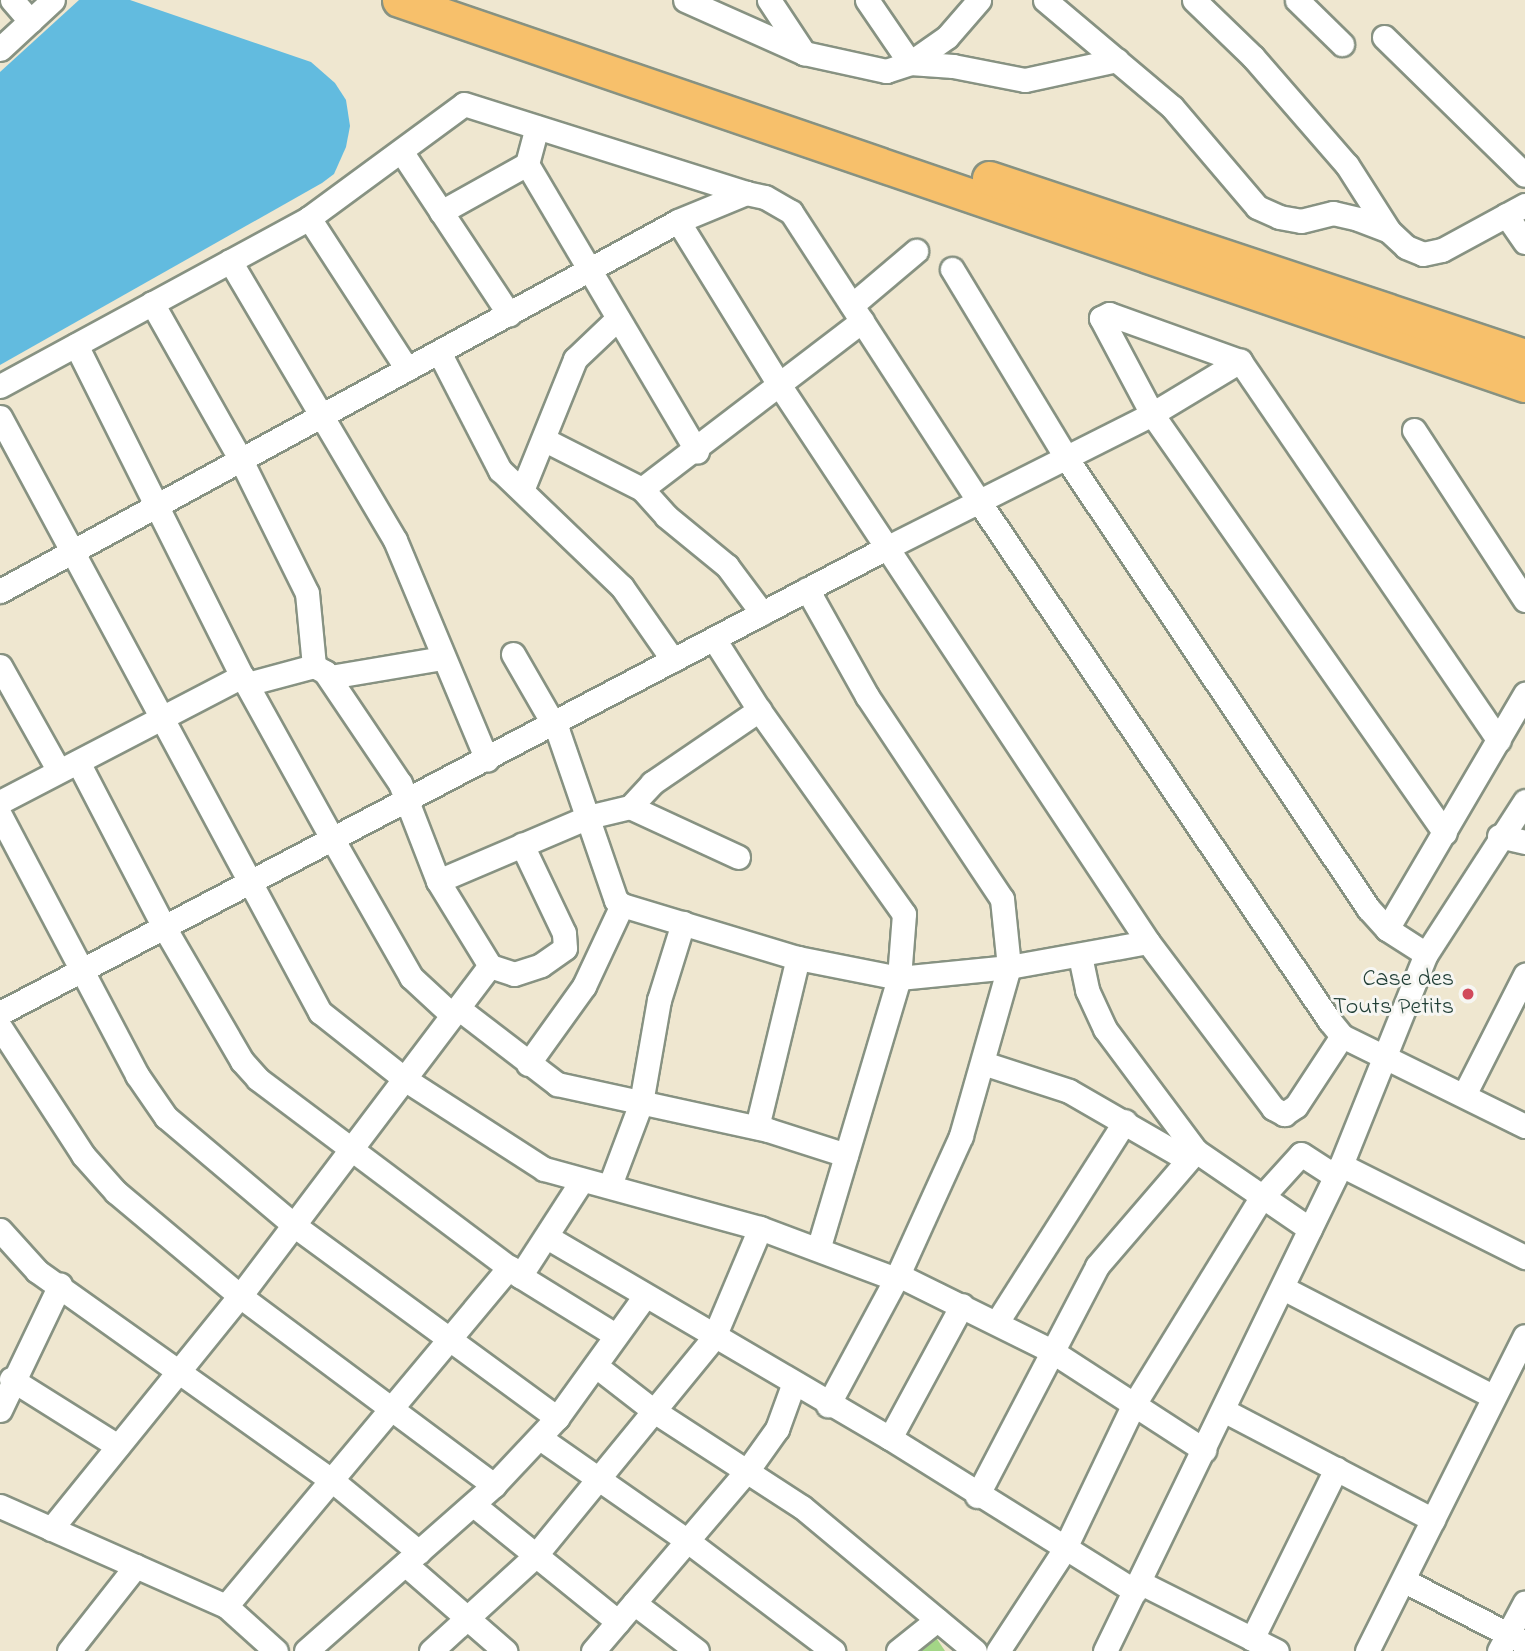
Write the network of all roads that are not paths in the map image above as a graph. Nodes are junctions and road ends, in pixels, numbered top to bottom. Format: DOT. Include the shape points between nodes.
graph roads {
  1 [pos="12,0"];
  2 [pos="53,0"];
  3 [pos="399,0"];
  4 [pos="471,0"];
  5 [pos="685,0"];
  6 [pos="769,0"];
  7 [pos="867,0"];
  8 [pos="979,0"];
  9 [pos="1045,0"];
  10 [pos="1194,0"];
  11 [pos="1297,0"];
  12 [pos="30,21"];
  13 [pos="1384,37"];
  14 [pos="1342,44"];
  15 [pos="0,49"];
  16 [pos="804,53"];
  17 [pos="1117,60"];
  18 [pos="909,63"];
  19 [pos="537,127"];
  20 [pos="401,151"];
  21 [pos="1521,161"];
  22 [pos="527,163"];
  23 [pos="746,193"];
  24 [pos="1516,210"];
  25 [pos="441,212"];
  26 [pos="309,218"];
  27 [pos="678,221"];
  28 [pos="1390,231"];
  29 [pos="1525,242"];
  30 [pos="916,251"];
  31 [pos="230,261"];
  32 [pos="952,269"];
  33 [pos="590,270"];
  34 [pos="152,303"];
  35 [pos="857,313"];
  36 [pos="509,314"];
  37 [pos="618,318"];
  38 [pos="76,345"];
  39 [pos="439,352"];
  40 [pos="1525,356"];
  41 [pos="1240,361"];
  42 [pos="407,369"];
  43 [pos="778,383"];
  44 [pos="1525,385"];
  45 [pos="0,386"];
  46 [pos="1152,414"];
  47 [pos="323,415"];
  48 [pos="0,417"];
  49 [pos="1414,430"];
  50 [pos="545,440"];
  51 [pos="697,451"];
  52 [pos="1067,459"];
  53 [pos="241,460"];
  54 [pos="523,488"];
  55 [pos="642,489"];
  56 [pos="980,503"];
  57 [pos="157,506"];
  58 [pos="888,547"];
  59 [pos="74,551"];
  60 [pos="807,589"];
  61 [pos="0,591"];
  62 [pos="1525,600"];
  63 [pos="762,613"];
  64 [pos="714,639"];
  65 [pos="513,654"];
  66 [pos="442,658"];
  67 [pos="673,660"];
  68 [pos="0,666"];
  69 [pos="322,672"];
  70 [pos="245,680"];
  71 [pos="1525,694"];
  72 [pos="759,710"];
  73 [pos="162,718"];
  74 [pos="552,727"];
  75 [pos="1499,740"];
  76 [pos="487,760"];
  77 [pos="69,766"];
  78 [pos="1525,801"];
  79 [pos="0,802"];
  80 [pos="407,802"];
  81 [pos="631,807"];
  82 [pos="0,815"];
  83 [pos="588,817"];
  84 [pos="1444,833"];
  85 [pos="1499,836"];
  86 [pos="332,840"];
  87 [pos="1525,842"];
  88 [pos="522,845"];
  89 [pos="738,857"];
  90 [pos="438,881"];
  91 [pos="253,883"];
  92 [pos="622,905"];
  93 [pos="683,923"];
  94 [pos="164,927"];
  95 [pos="1387,929"];
  96 [pos="1149,942"];
  97 [pos="1426,954"];
  98 [pos="1080,956"];
  99 [pos="798,958"];
  100 [pos="490,966"];
  101 [pos="1009,967"];
  102 [pos="82,970"];
  103 [pos="1525,975"];
  104 [pos="899,978"];
  105 [pos="455,1012"];
  106 [pos="0,1013"];
  107 [pos="0,1027"];
  108 [pos="1342,1036"];
  109 [pos="1382,1054"];
  110 [pos="983,1063"];
  111 [pos="528,1064"];
  112 [pos="406,1080"];
  113 [pos="1464,1095"];
  114 [pos="641,1102"];
  115 [pos="1125,1121"];
  116 [pos="1525,1126"];
  117 [pos="757,1127"];
  118 [pos="353,1149"];
  119 [pos="846,1155"];
  120 [pos="1191,1155"];
  121 [pos="1338,1170"];
  122 [pos="582,1180"];
  123 [pos="610,1185"];
  124 [pos="1261,1198"];
  125 [pos="295,1226"];
  126 [pos="760,1228"];
  127 [pos="1310,1229"];
  128 [pos="0,1230"];
  129 [pos="547,1237"];
  130 [pos="819,1247"];
  131 [pos="1525,1257"];
  132 [pos="514,1272"];
  133 [pos="897,1277"];
  134 [pos="60,1285"];
  135 [pos="1283,1289"];
  136 [pos="240,1296"];
  137 [pos="645,1296"];
  138 [pos="962,1305"];
  139 [pos="997,1322"];
  140 [pos="615,1335"];
  141 [pos="1525,1336"];
  142 [pos="713,1337"];
  143 [pos="450,1343"];
  144 [pos="1051,1349"];
  145 [pos="596,1366"];
  146 [pos="177,1371"];
  147 [pos="1517,1374"];
  148 [pos="12,1378"];
  149 [pos="793,1385"];
  150 [pos="1494,1397"];
  151 [pos="828,1405"];
  152 [pos="1133,1406"];
  153 [pos="394,1408"];
  154 [pos="0,1410"];
  155 [pos="1223,1410"];
  156 [pos="654,1411"];
  157 [pos="557,1418"];
  158 [pos="540,1438"];
  159 [pos="890,1438"];
  160 [pos="118,1446"];
  161 [pos="1204,1450"];
  162 [pos="1336,1469"];
  163 [pos="747,1471"];
  164 [pos="599,1479"];
  165 [pos="334,1482"];
  166 [pos="495,1485"];
  167 [pos="977,1496"];
  168 [pos="0,1506"];
  169 [pos="475,1506"];
  170 [pos="1433,1520"];
  171 [pos="51,1528"];
  172 [pos="689,1542"];
  173 [pos="1064,1550"];
  174 [pos="535,1556"];
  175 [pos="412,1558"];
  176 [pos="136,1566"];
  177 [pos="1402,1580"];
  178 [pos="1137,1586"];
  179 [pos="1525,1602"];
  180 [pos="634,1604"];
  181 [pos="226,1606"];
  182 [pos="468,1616"];
  183 [pos="937,1620"];
  184 [pos="618,1622"];
  185 [pos="1252,1639"];
  186 [pos="1510,1643"];
  187 [pos="69,1651"];
  188 [pos="276,1651"];
  189 [pos="306,1651"];
  190 [pos="431,1651"];
  191 [pos="505,1651"];
  192 [pos="593,1651"];
  193 [pos="697,1651"];
  194 [pos="833,1651"];
  195 [pos="898,1651"];
  196 [pos="975,1651"];
  197 [pos="998,1651"];
  198 [pos="1105,1651"];
  199 [pos="1277,1651"];
  200 [pos="1367,1651"];
  1 -- 12 [label="street"];
  2 -- 12 [label="street"];
  3 -- 44 [label="highway"];
  4 -- 40 [label="highway"];
  5 -- 16 [label="street"];
  6 -- 16 [label="street"];
  7 -- 18 [label="street"];
  8 -- 18 [label="street" via="947,37"];
  9 -- 17 [label="street"];
  10 -- 28 [label="street" via="1253,57 1347,165"];
  11 -- 14 [label="street"];
  12 -- 15 [label="street"];
  13 -- 21 [label="street"];
  16 -- 18 [label="street" via="886,71"];
  17 -- 18 [label="street" via="1025,80"];
  17 -- 28 [label="street" via="1198,133 1257,207 1301,222 1333,213"];
  19 -- 20 [label="street" via="464,104"];
  19 -- 22 [label="street"];
  19 -- 23 [label="street"];
  20 -- 25 [label="street"];
  20 -- 26 [label="street"];
  22 -- 25 [label="street"];
  22 -- 33 [label="street"];
  23 -- 27 [label="street"];
  23 -- 35 [label="street" via="765,197 791,212"];
  24 -- 28 [label="street" via="1442,250 1423,254 1406,247"];
  24 -- 29 [label="street"];
  25 -- 36 [label="street"];
  26 -- 31 [label="street"];
  26 -- 42 [label="street"];
  27 -- 33 [label="street"];
  27 -- 43 [label="street"];
  30 -- 35 [label="street"];
  31 -- 34 [label="street"];
  31 -- 47 [label="street"];
  32 -- 52 [label="street"];
  33 -- 36 [label="street"];
  33 -- 37 [label="street"];
  34 -- 38 [label="street"];
  34 -- 53 [label="street"];
  35 -- 43 [label="street"];
  35 -- 56 [label="street"];
  36 -- 39 [label="street"];
  37 -- 50 [label="street" via="575,359"];
  37 -- 51 [label="street"];
  38 -- 45 [label="street"];
  38 -- 57 [label="street"];
  39 -- 42 [label="street"];
  39 -- 54 [label="street" via="485,446 500,470"];
  41 -- 46 [label="street"];
  41 -- 46 [label="street" via="1104,314 1101,318"];
  41 -- 75 [label="street"];
  42 -- 47 [label="street"];
  43 -- 51 [label="street"];
  43 -- 58 [label="street"];
  46 -- 52 [label="street"];
  46 -- 84 [label="street"];
  47 -- 53 [label="street"];
  47 -- 66 [label="street" via="395,540"];
  48 -- 59 [label="street"];
  49 -- 62 [label="street"];
  50 -- 54 [label="street"];
  50 -- 55 [label="street"];
  51 -- 55 [label="street"];
  52 -- 56 [label="street"];
  52 -- 95 [label="street" via="1368,908"];
  53 -- 57 [label="street"];
  53 -- 69 [label="street" via="307,593"];
  54 -- 67 [label="street" via="622,587"];
  55 -- 63 [label="street" via="675,524 727,566"];
  56 -- 58 [label="street"];
  56 -- 108 [label="street"];
  57 -- 59 [label="street"];
  57 -- 70 [label="street"];
  58 -- 60 [label="street"];
  58 -- 96 [label="street"];
  59 -- 61 [label="street"];
  59 -- 73 [label="street"];
  60 -- 63 [label="street"];
  60 -- 101 [label="street" via="867,695 1002,899"];
  63 -- 64 [label="street"];
  64 -- 67 [label="street"];
  64 -- 72 [label="street"];
  65 -- 74 [label="street"];
  66 -- 69 [label="street"];
  66 -- 76 [label="street"];
  67 -- 74 [label="street"];
  68 -- 77 [label="street"];
  69 -- 70 [label="street"];
  69 -- 80 [label="street" via="400,783"];
  70 -- 73 [label="street"];
  70 -- 86 [label="street"];
  71 -- 75 [label="street"];
  72 -- 81 [label="street" via="652,783"];
  72 -- 104 [label="street" via="904,914"];
  73 -- 77 [label="street"];
  73 -- 91 [label="street"];
  74 -- 76 [label="street"];
  74 -- 83 [label="street" via="558,732"];
  75 -- 84 [label="street"];
  76 -- 80 [label="street"];
  77 -- 79 [label="street"];
  77 -- 94 [label="street"];
  78 -- 85 [label="street"];
  80 -- 86 [label="street"];
  80 -- 90 [label="street"];
  81 -- 83 [label="street"];
  81 -- 89 [label="street"];
  82 -- 102 [label="street"];
  83 -- 88 [label="street"];
  83 -- 92 [label="street" via="615,900"];
  84 -- 95 [label="street"];
  85 -- 87 [label="street"];
  85 -- 97 [label="street"];
  86 -- 91 [label="street"];
  86 -- 105 [label="street" via="411,977"];
  88 -- 90 [label="street"];
  88 -- 100 [label="street" via="564,933 565,948 541,965 514,974"];
  90 -- 100 [label="street"];
  91 -- 94 [label="street"];
  91 -- 112 [label="street" via="320,1012"];
  92 -- 93 [label="street"];
  92 -- 111 [label="street" via="584,986"];
  93 -- 99 [label="street"];
  93 -- 114 [label="street" via="659,1000"];
  94 -- 102 [label="street"];
  94 -- 118 [label="street" via="242,1061 258,1079"];
  95 -- 97 [label="street"];
  96 -- 98 [label="street"];
  96 -- 108 [label="street" via="1280,1112 1289,1113 1296,1106"];
  97 -- 109 [label="street"];
  98 -- 101 [label="street"];
  98 -- 120 [label="street" via="1087,990 1105,1029"];
  99 -- 104 [label="street"];
  99 -- 117 [label="street"];
  100 -- 105 [label="street"];
  101 -- 104 [label="street"];
  101 -- 110 [label="street"];
  102 -- 106 [label="street"];
  102 -- 125 [label="street" via="137,1075 166,1117"];
  103 -- 113 [label="street"];
  104 -- 119 [label="street"];
  105 -- 111 [label="street"];
  105 -- 112 [label="street"];
  107 -- 136 [label="street" via="83,1155 116,1192"];
  108 -- 109 [label="street"];
  109 -- 113 [label="street"];
  109 -- 121 [label="street"];
  110 -- 115 [label="street" via="1069,1091"];
  110 -- 133 [label="street" via="961,1136"];
  111 -- 114 [label="street" via="557,1084"];
  112 -- 118 [label="street"];
  112 -- 122 [label="street" via="521,1157"];
  113 -- 116 [label="street"];
  114 -- 117 [label="street"];
  114 -- 123 [label="street"];
  115 -- 120 [label="street"];
  115 -- 139 [label="street"];
  117 -- 119 [label="street"];
  118 -- 125 [label="street"];
  118 -- 132 [label="street"];
  119 -- 130 [label="street"];
  120 -- 124 [label="street"];
  120 -- 144 [label="street" via="1097,1266"];
  121 -- 124 [label="street" via="1301,1154"];
  121 -- 127 [label="street"];
  121 -- 131 [label="street"];
  122 -- 123 [label="street"];
  122 -- 129 [label="street"];
  123 -- 126 [label="street"];
  124 -- 127 [label="street"];
  124 -- 152 [label="street"];
  125 -- 136 [label="street"];
  125 -- 143 [label="street"];
  126 -- 130 [label="street"];
  126 -- 142 [label="street"];
  127 -- 135 [label="street"];
  128 -- 134 [label="street" via="37,1271"];
  129 -- 132 [label="street"];
  129 -- 137 [label="street" via="600,1264"];
  130 -- 133 [label="street"];
  132 -- 140 [label="street"];
  132 -- 143 [label="street"];
  133 -- 138 [label="street"];
  133 -- 151 [label="street"];
  134 -- 146 [label="street"];
  134 -- 148 [label="street"];
  135 -- 150 [label="street"];
  135 -- 155 [label="street"];
  136 -- 146 [label="street"];
  136 -- 153 [label="street"];
  137 -- 140 [label="street"];
  137 -- 142 [label="street"];
  138 -- 139 [label="street"];
  138 -- 159 [label="street"];
  139 -- 144 [label="street"];
  140 -- 145 [label="street"];
  141 -- 147 [label="street"];
  142 -- 149 [label="street"];
  142 -- 156 [label="street"];
  143 -- 153 [label="street"];
  143 -- 157 [label="street"];
  144 -- 152 [label="street"];
  144 -- 167 [label="street"];
  145 -- 156 [label="street"];
  145 -- 157 [label="street"];
  146 -- 160 [label="street"];
  146 -- 165 [label="street"];
  147 -- 150 [label="street"];
  148 -- 154 [label="street"];
  148 -- 160 [label="street"];
  149 -- 151 [label="street"];
  149 -- 163 [label="street" via="777,1429"];
  150 -- 170 [label="street"];
  151 -- 159 [label="street"];
  152 -- 161 [label="street"];
  152 -- 173 [label="street"];
  153 -- 165 [label="street"];
  153 -- 166 [label="street"];
  155 -- 161 [label="street"];
  155 -- 162 [label="street"];
  156 -- 163 [label="street"];
  156 -- 164 [label="street"];
  157 -- 158 [label="street"];
  158 -- 164 [label="street"];
  158 -- 166 [label="street"];
  159 -- 167 [label="street"];
  160 -- 171 [label="street"];
  161 -- 178 [label="street"];
  162 -- 170 [label="street"];
  162 -- 185 [label="street"];
  163 -- 172 [label="street"];
  163 -- 183 [label="street" via="802,1507"];
  164 -- 172 [label="street"];
  164 -- 174 [label="street"];
  165 -- 175 [label="street"];
  165 -- 181 [label="street"];
  166 -- 169 [label="street"];
  167 -- 173 [label="street"];
  168 -- 171 [label="street"];
  169 -- 174 [label="street"];
  169 -- 175 [label="street"];
  170 -- 177 [label="street"];
  171 -- 176 [label="street"];
  172 -- 180 [label="street"];
  172 -- 194 [label="street"];
  173 -- 178 [label="street"];
  173 -- 197 [label="street"];
  174 -- 182 [label="street"];
  174 -- 184 [label="street"];
  175 -- 182 [label="street"];
  175 -- 189 [label="street"];
  176 -- 181 [label="street"];
  176 -- 187 [label="street"];
  177 -- 186 [label="street"];
  177 -- 200 [label="street"];
  178 -- 185 [label="street"];
  178 -- 198 [label="street"];
  179 -- 186 [label="street"];
  180 -- 184 [label="street"];
  180 -- 193 [label="street"];
  181 -- 188 [label="street"];
  182 -- 190 [label="street"];
  182 -- 191 [label="street"];
  183 -- 195 [label="street"];
  183 -- 196 [label="street"];
  184 -- 192 [label="street"];
  185 -- 199 [label="street"];
}
